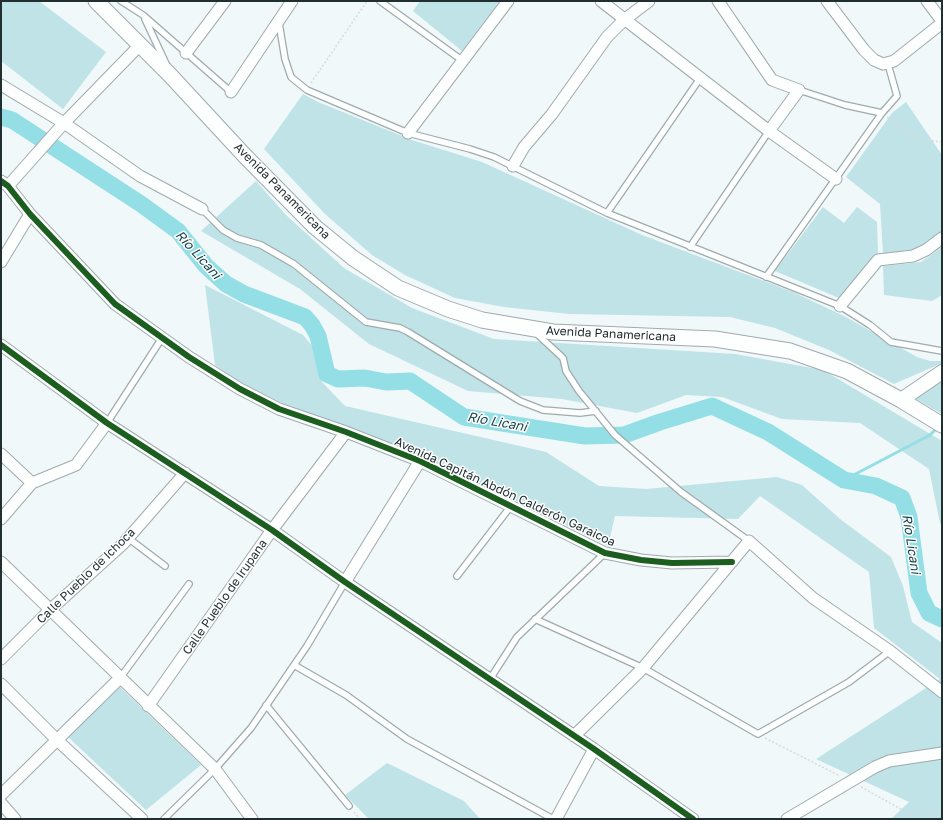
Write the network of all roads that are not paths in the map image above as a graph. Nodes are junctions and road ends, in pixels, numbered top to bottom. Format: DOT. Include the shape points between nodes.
graph roads {
  1 [pos="96,1"];
  2 [pos="121,1"];
  3 [pos="225,1"];
  4 [pos="292,1"];
  5 [pos="380,1"];
  6 [pos="508,1"];
  7 [pos="601,1"];
  8 [pos="649,1"];
  9 [pos="718,1"];
  10 [pos="827,1"];
  11 [pos="927,1"];
  12 [pos="143,15"];
  13 [pos="624,20"];
  14 [pos="278,21"];
  15 [pos="942,22"];
  16 [pos="140,45"];
  17 [pos="186,53"];
  18 [pos="463,61"];
  19 [pos="888,64"];
  20 [pos="170,75"];
  21 [pos="701,77"];
  22 [pos="1,85"];
  23 [pos="799,90"];
  24 [pos="231,92"];
  25 [pos="882,113"];
  26 [pos="64,123"];
  27 [pos="769,131"];
  28 [pos="408,133"];
  29 [pos="513,166"];
  30 [pos="836,180"];
  31 [pos="5,183"];
  32 [pos="202,209"];
  33 [pos="607,213"];
  34 [pos="30,214"];
  35 [pos="942,238"];
  36 [pos="690,247"];
  37 [pos="1,262"];
  38 [pos="766,277"];
  39 [pos="840,306"];
  40 [pos="532,328"];
  41 [pos="162,338"];
  42 [pos="1,345"];
  43 [pos="942,351"];
  44 [pos="942,372"];
  45 [pos="901,400"];
  46 [pos="596,411"];
  47 [pos="107,422"];
  48 [pos="942,425"];
  49 [pos="346,432"];
  50 [pos="1,454"];
  51 [pos="420,461"];
  52 [pos="185,473"];
  53 [pos="32,483"];
  54 [pos="510,506"];
  55 [pos="1,519"];
  56 [pos="272,530"];
  57 [pos="128,538"];
  58 [pos="748,541"];
  59 [pos="605,553"];
  60 [pos="1,562"];
  61 [pos="732,562"];
  62 [pos="165,566"];
  63 [pos="457,576"];
  64 [pos="345,582"];
  65 [pos="189,584"];
  66 [pos="51,609"];
  67 [pos="534,619"];
  68 [pos="890,651"];
  69 [pos="1,659"];
  70 [pos="294,665"];
  71 [pos="643,668"];
  72 [pos="120,678"];
  73 [pos="490,679"];
  74 [pos="1,684"];
  75 [pos="942,692"];
  76 [pos="266,705"];
  77 [pos="148,706"];
  78 [pos="574,736"];
  79 [pos="57,740"];
  80 [pos="594,749"];
  81 [pos="942,753"];
  82 [pos="215,770"];
  83 [pos="1,795"];
  84 [pos="1,803"];
  85 [pos="349,806"];
  86 [pos="15,819"];
  87 [pos="142,819"];
  88 [pos="164,819"];
  89 [pos="252,819"];
  90 [pos="554,819"];
  91 [pos="693,819"];
  92 [pos="787,819"];
  1 -- 16 [label="main road, Avenida Panamericana"];
  2 -- 12 [label="lane"];
  3 -- 17 [label="street"];
  4 -- 14 [label="street"];
  5 -- 18 [label="lane"];
  6 -- 18 [label="street"];
  7 -- 13 [label="street"];
  8 -- 13 [label="street"];
  9 -- 23 [label="street" via="772,80"];
  10 -- 19 [label="street" via="874,60"];
  11 -- 15 [label="street"];
  12 -- 17 [label="lane"];
  12 -- 20 [label="lane"];
  13 -- 21 [label="street"];
  13 -- 29 [label="street" via="606,37 552,114 524,147"];
  14 -- 24 [label="street"];
  14 -- 28 [label="lane" via="291,77 307,90"];
  15 -- 19 [label="street"];
  16 -- 20 [label="main road, Avenida Panamericana"];
  16 -- 26 [label="street"];
  17 -- 24 [label="lane"];
  18 -- 28 [label="street"];
  19 -- 25 [label="lane" via="897,96"];
  20 -- 40 [label="main road, Avenida Panamericana" via="315,227 353,258 398,288 448,309 482,320"];
  21 -- 27 [label="street"];
  21 -- 33 [label="lane"];
  22 -- 26 [label="street"];
  23 -- 25 [label="lane" via="845,105"];
  23 -- 27 [label="street"];
  25 -- 30 [label="lane"];
  26 -- 31 [label="street" via="43,148"];
  26 -- 32 [label="street" via="140,176"];
  27 -- 30 [label="street"];
  27 -- 36 [label="lane"];
  28 -- 29 [label="lane" via="470,149"];
  29 -- 33 [label="lane"];
  30 -- 38 [label="lane"];
  31 -- 34 [label="street, Avenida Capitán Abdón Calderón Garaicoa"];
  32 -- 46 [label="lane" via="223,230 237,238 261,245 294,264 366,322 400,328 408,332 520,401 543,410 580,413"];
  33 -- 36 [label="lane"];
  34 -- 37 [label="street"];
  34 -- 41 [label="street, Avenida Capitán Abdón Calderón Garaicoa" via="115,304"];
  35 -- 39 [label="street" via="913,256 878,260"];
  36 -- 38 [label="lane"];
  38 -- 39 [label="lane"];
  39 -- 43 [label="lane" via="891,342"];
  40 -- 45 [label="main road, Avenida Panamericana" via="553,332 715,339 790,351 847,371"];
  40 -- 46 [label="lane" via="563,358 566,371"];
  41 -- 47 [label="lane"];
  41 -- 49 [label="street, Avenida Capitán Abdón Calderón Garaicoa" via="228,381 279,409"];
  42 -- 47 [label="street"];
  44 -- 45 [label="street"];
  45 -- 48 [label="main road, Avenida Panamericana"];
  46 -- 58 [label="lane" via="631,451 681,492"];
  47 -- 52 [label="street"];
  47 -- 53 [label="street" via="76,465"];
  49 -- 51 [label="street, Avenida Capitán Abdón Calderón Garaicoa"];
  49 -- 56 [label="street, Calle Pueblo de Irupana"];
  50 -- 53 [label="street"];
  51 -- 54 [label="street, Avenida Capitán Abdón Calderón Garaicoa"];
  51 -- 64 [label="street"];
  52 -- 56 [label="street"];
  52 -- 57 [label="street, Calle Pueblo de Ichoca"];
  53 -- 55 [label="street"];
  54 -- 59 [label="street, Avenida Capitán Abdón Calderón Garaicoa"];
  54 -- 63 [label="lane"];
  56 -- 64 [label="street"];
  56 -- 77 [label="street, Calle Pueblo de Irupana"];
  57 -- 62 [label="lane"];
  57 -- 66 [label="street, Calle Pueblo de Ichoca"];
  58 -- 61 [label="street"];
  58 -- 68 [label="street" via="813,598"];
  59 -- 61 [label="street, Avenida Capitán Abdón Calderón Garaicoa" via="641,560"];
  59 -- 67 [label="lane"];
  60 -- 66 [label="street"];
  61 -- 71 [label="street"];
  64 -- 70 [label="lane"];
  64 -- 73 [label="street"];
  65 -- 72 [label="lane"];
  66 -- 69 [label="street, Calle Pueblo de Ichoca"];
  66 -- 72 [label="street"];
  67 -- 71 [label="lane"];
  67 -- 73 [label="lane" via="517,637"];
  68 -- 71 [label="lane" via="849,682 758,734"];
  68 -- 75 [label="street"];
  70 -- 76 [label="lane"];
  70 -- 90 [label="lane" via="346,694 407,739"];
  71 -- 78 [label="street"];
  72 -- 77 [label="street"];
  72 -- 79 [label="street"];
  73 -- 78 [label="street"];
  74 -- 79 [label="street"];
  76 -- 82 [label="lane" via="251,728"];
  76 -- 85 [label="lane"];
  77 -- 82 [label="street"];
  78 -- 80 [label="street"];
  79 -- 83 [label="street"];
  79 -- 87 [label="street"];
  80 -- 90 [label="street"];
  80 -- 91 [label="street"];
  81 -- 92 [label="street" via="889,761"];
  82 -- 88 [label="lane"];
  82 -- 89 [label="street"];
  84 -- 86 [label="street"];
}
